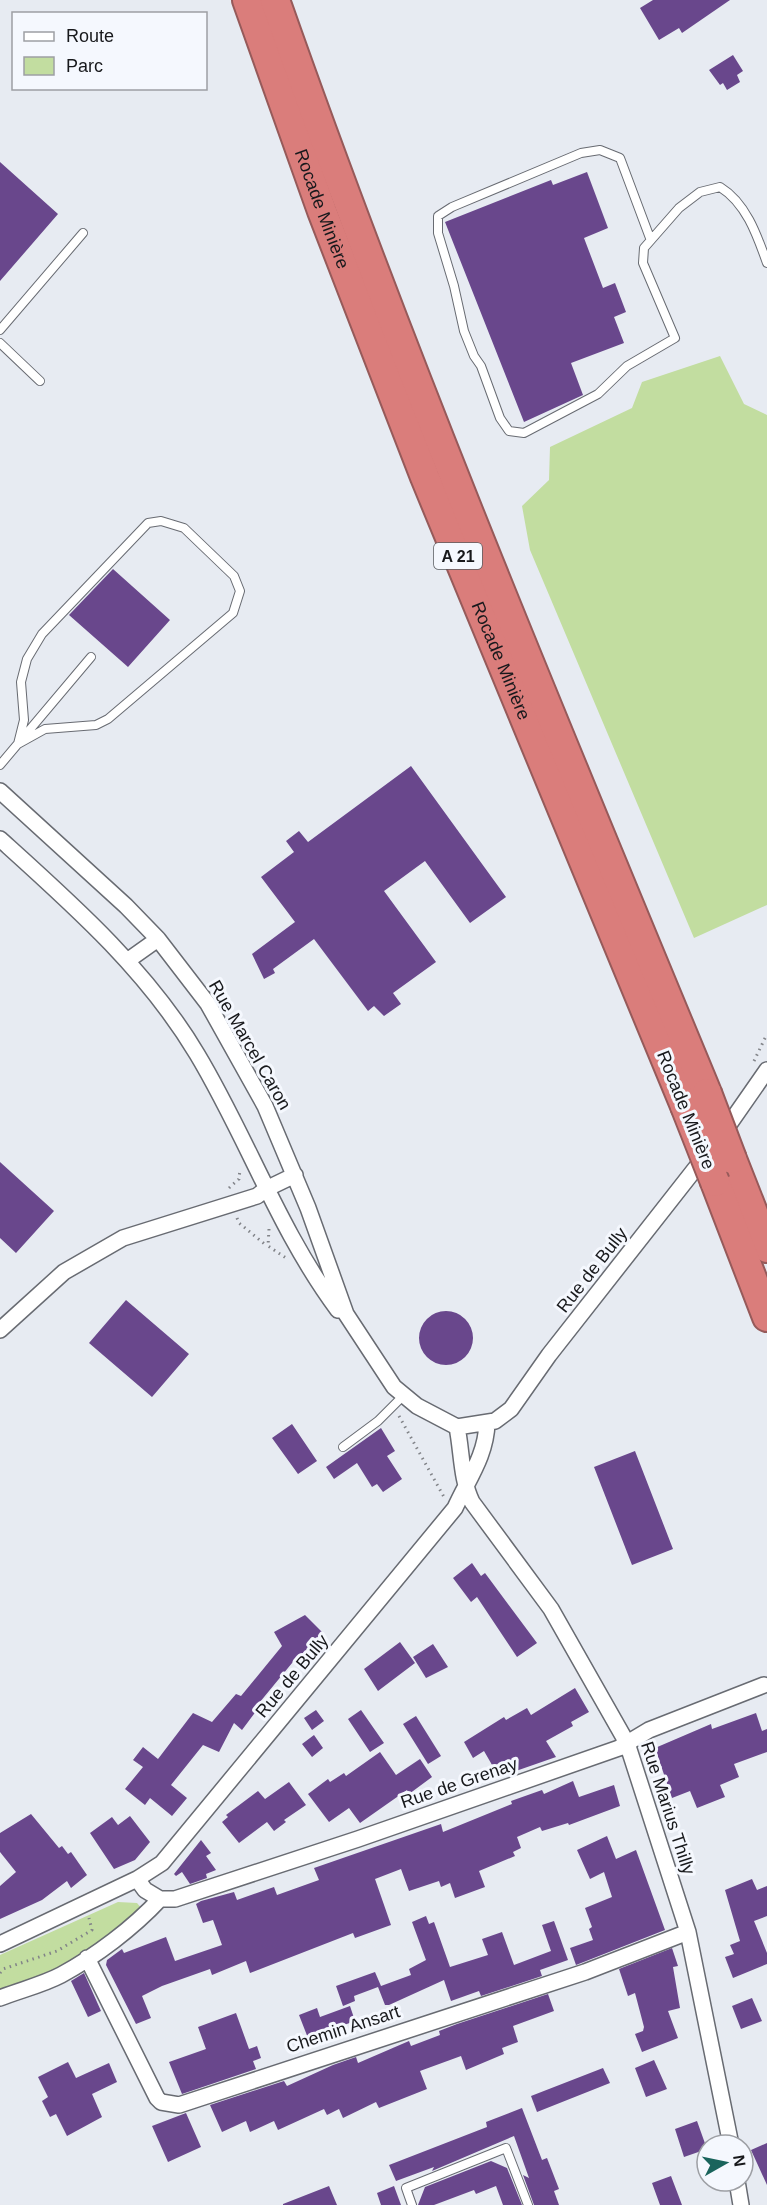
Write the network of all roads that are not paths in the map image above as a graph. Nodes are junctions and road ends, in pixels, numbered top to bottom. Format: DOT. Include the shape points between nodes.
graph roads {
  1 [pos="247,0"];
  2 [pos="274,0"];
  3 [pos="83,233"];
  4 [pos="650,238"];
  5 [pos="767,263"];
  6 [pos="0,330"];
  7 [pos="0,343"];
  8 [pos="40,381"];
  9 [pos="91,657"];
  10 [pos="18,744"];
  11 [pos="0,765"];
  12 [pos="0,791"];
  13 [pos="0,839"];
  14 [pos="158,939"];
  15 [pos="127,961"];
  16 [pos="765,1074"];
  17 [pos="696,1100"];
  18 [pos="295,1175"];
  19 [pos="266,1189"];
  20 [pos="767,1248"];
  21 [pos="346,1314"];
  22 [pos="767,1317"];
  23 [pos="0,1330"];
  24 [pos="403,1396"];
  25 [pos="487,1423"];
  26 [pos="457,1427"];
  27 [pos="343,1447"];
  28 [pos="465,1487"];
  29 [pos="764,1685"];
  30 [pos="627,1743"];
  31 [pos="137,1879"];
  32 [pos="160,1899"];
  33 [pos="688,1932"];
  34 [pos="0,1944"];
  35 [pos="87,1958"];
  36 [pos="0,1998"];
  37 [pos="729,2133"];
  38 [pos="412,2205"];
  39 [pos="528,2205"];
  1 -- 17 [label="highway, Rocade Minière / A 21" via="326,222 425,477"];
  2 -- 17 [label="highway, Rocade Minière / A 21" via="345,199"];
  3 -- 6 [label="lane"];
  4 -- 4 [label="lane" via="644,248 643,263 675,338 627,366 598,394 524,433 509,431 464,331 438,233 438,216 581,153 600,150 620,158"];
  4 -- 5 [label="lane" via="699,192 720,187 734,195 746,214"];
  7 -- 8 [label="lane"];
  9 -- 10 [label="lane"];
  10 -- 10 [label="lane" via="24,720 21,682 32,651 42,634 148,523 161,521 184,528 234,576 240,591 233,613 108,719 96,725 45,729"];
  10 -- 11 [label="lane"];
  12 -- 14 [label="street, Rue Marcel Caron"];
  13 -- 15 [label="street, Rue Marcel Caron"];
  14 -- 15 [label="street"];
  14 -- 18 [label="street, Rue Marcel Caron" via="208,1004 265,1106"];
  15 -- 19 [label="street, Rue Marcel Caron" via="196,1052"];
  16 -- 25 [label="street, Rue de Bully" via="738,1115 511,1409"];
  17 -- 20 [label="highway, Rocade Minière / A 21, bridge" via="732,1159"];
  17 -- 22 [label="highway, Rocade Minière / A 21, bridge" via="715,1182"];
  18 -- 19 [label="street"];
  18 -- 21 [label="street, Rue Marcel Caron"];
  19 -- 21 [label="street, Rue Marcel Caron" via="337,1309"];
  19 -- 23 [label="street" via="257,1196 123,1238 100,1250 64,1272"];
  21 -- 24 [label="street, Rue Marcel Caron"];
  24 -- 26 [label="street, Rue Marcel Caron"];
  24 -- 27 [label="lane"];
  25 -- 26 [label="street"];
  25 -- 28 [label="street, Rue de Bully" via="487,1440"];
  26 -- 28 [label="street"];
  28 -- 30 [label="street, Rue Marius Thilly" via="551,1609"];
  28 -- 31 [label="street, Rue de Bully" via="455,1508 170,1854"];
  29 -- 30 [label="street, Rue de Grenay" via="649,1730"];
  30 -- 32 [label="street, Rue de Grenay" via="357,1839 175,1899"];
  30 -- 33 [label="street, Rue Marius Thilly"];
  31 -- 32 [label="street" via="145,1890"];
  31 -- 34 [label="street, Rue de Bully"];
  32 -- 35 [label="street"];
  33 -- 35 [label="street, Chemin Ansart" via="585,1972 179,2105 157,2098"];
  33 -- 37 [label="street, Rue Marius Thilly"];
  35 -- 36 [label="street" via="59,1976"];
  38 -- 39 [label="lane" via="406,2188 506,2148"];
}
